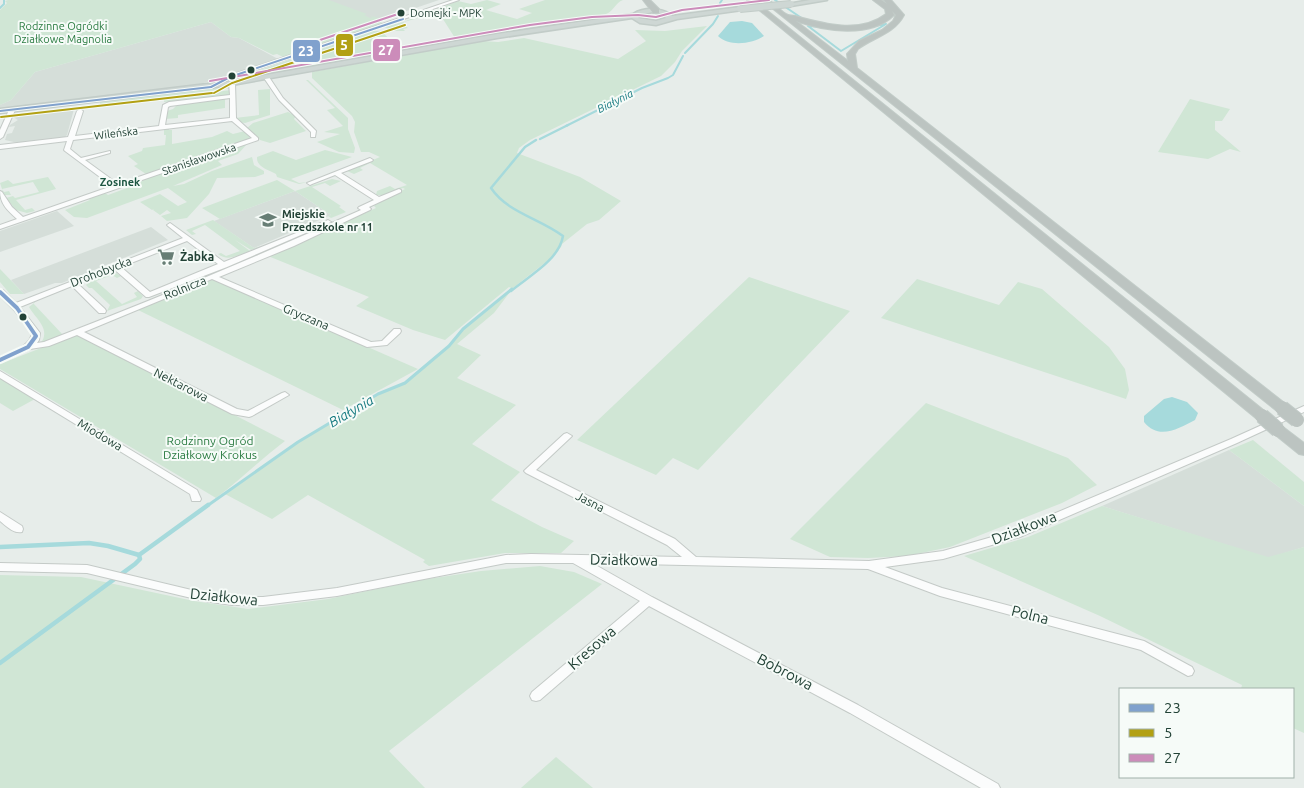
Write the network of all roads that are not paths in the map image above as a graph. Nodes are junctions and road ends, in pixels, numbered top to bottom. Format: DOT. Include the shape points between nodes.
graph roads {
  1 [pos="457,0"];
  2 [pos="638,0"];
  3 [pos="646,0"];
  4 [pos="750,0"];
  5 [pos="765,0"];
  6 [pos="799,0"];
  7 [pos="824,0"];
  8 [pos="876,0"];
  9 [pos="887,0"];
  10 [pos="790,2"];
  11 [pos="656,11"];
  12 [pos="778,11"];
  13 [pos="638,16"];
  14 [pos="667,16"];
  15 [pos="853,70"];
  16 [pos="267,78"];
  17 [pos="232,83"];
  18 [pos="210,86"];
  19 [pos="233,96"];
  20 [pos="12,110"];
  21 [pos="0,111"];
  22 [pos="80,111"];
  23 [pos="233,119"];
  24 [pos="162,128"];
  25 [pos="313,136"];
  26 [pos="0,137"];
  27 [pos="72,138"];
  28 [pos="0,147"];
  29 [pos="108,152"];
  30 [pos="360,155"];
  31 [pos="80,160"];
  32 [pos="336,174"];
  33 [pos="310,183"];
  34 [pos="117,187"];
  35 [pos="399,191"];
  36 [pos="0,193"];
  37 [pos="379,200"];
  38 [pos="368,209"];
  39 [pos="21,219"];
  40 [pos="170,225"];
  41 [pos="0,226"];
  42 [pos="187,238"];
  43 [pos="116,266"];
  44 [pos="224,267"];
  45 [pos="213,277"];
  46 [pos="73,283"];
  47 [pos="0,292"];
  48 [pos="149,296"];
  49 [pos="15,306"];
  50 [pos="102,311"];
  51 [pos="397,331"];
  52 [pos="77,332"];
  53 [pos="28,347"];
  54 [pos="0,360"];
  55 [pos="0,374"];
  56 [pos="285,394"];
  57 [pos="1302,418"];
  58 [pos="567,436"];
  59 [pos="1234,441"];
  60 [pos="1304,450"];
  61 [pos="196,499"];
  62 [pos="0,516"];
  63 [pos="18,529"];
  64 [pos="576,559"];
  65 [pos="693,561"];
  66 [pos="869,565"];
  67 [pos="0,567"];
  68 [pos="115,574"];
  69 [pos="127,578"];
  70 [pos="648,600"];
  71 [pos="1188,671"];
  72 [pos="536,696"];
  73 [pos="993,788"];
  1 -- 18 [label="street"];
  2 -- 13 [label="highway"];
  3 -- 11 [label="highway"];
  4 -- 60 [label="highway, bridge"];
  5 -- 12 [label="highway"];
  6 -- 10 [label="main road"];
  7 -- 10 [label="main road"];
  8 -- 12 [label="highway" via="888,8 890,15 878,23 862,26 818,25"];
  9 -- 15 [label="highway" via="898,10 899,19 888,29 856,46 851,54"];
  10 -- 14 [label="main road, bridge"];
  11 -- 13 [label="main road"];
  11 -- 14 [label="main road"];
  12 -- 15 [label="highway"];
  13 -- 14 [label="main road" via="656,23"];
  13 -- 16 [label="main road" via="497,36"];
  15 -- 57 [label="highway, bridge" via="1282,408"];
  16 -- 17 [label="main road"];
  16 -- 25 [label="street" via="281,99 314,132"];
  17 -- 18 [label="main road"];
  17 -- 19 [label="street"];
  18 -- 20 [label="main road"];
  19 -- 23 [label="street"];
  19 -- 24 [label="street" via="169,104 165,106"];
  20 -- 21 [label="main road"];
  20 -- 26 [label="street"];
  22 -- 27 [label="street"];
  23 -- 24 [label="street, Wileńska"];
  23 -- 34 [label="street, Stanisławowska" via="256,139"];
  24 -- 27 [label="street, Wileńska"];
  27 -- 28 [label="street, Wileńska"];
  27 -- 31 [label="street" via="67,150"];
  29 -- 31 [label="street"];
  30 -- 32 [label="street" via="370,160"];
  31 -- 34 [label="street"];
  32 -- 33 [label="street"];
  32 -- 37 [label="street"];
  34 -- 39 [label="street, Stanisławowska"];
  35 -- 37 [label="street"];
  36 -- 39 [label="street"];
  37 -- 44 [label="street"];
  38 -- 44 [label="street, Rolnicza"];
  39 -- 41 [label="street, Stanisławowska"];
  40 -- 42 [label="street"];
  42 -- 43 [label="street, Drohobycka"];
  42 -- 44 [label="street"];
  43 -- 46 [label="street, Drohobycka"];
  43 -- 48 [label="street"];
  44 -- 45 [label="street, Rolnicza"];
  44 -- 48 [label="street"];
  45 -- 51 [label="street, Gryczana" via="370,345 384,343"];
  45 -- 52 [label="street, Rolnicza"];
  46 -- 49 [label="street, Drohobycka"];
  46 -- 50 [label="street"];
  47 -- 49 [label="street"];
  49 -- 53 [label="street" via="36,333 35,340"];
  52 -- 53 [label="street, Rolnicza"];
  52 -- 56 [label="street, Nektarowa" via="236,412 250,414"];
  53 -- 54 [label="street, Rolnicza"];
  55 -- 61 [label="street, Miodowa" via="194,492"];
  57 -- 59 [label="street"];
  58 -- 65 [label="street, Jasna" via="529,471 671,542"];
  59 -- 66 [label="street, Działkowa" via="1016,534 943,555"];
  62 -- 63 [label="street"];
  64 -- 65 [label="street, Działkowa"];
  64 -- 69 [label="street, Działkowa" via="506,559 337,592 262,601 204,597"];
  64 -- 70 [label="street, Bobrowa"];
  65 -- 66 [label="street, Działkowa"];
  66 -- 71 [label="street, Polna" via="940,592 1144,646"];
  67 -- 68 [label="street, Działkowa" via="76,568"];
  68 -- 69 [label="street, Działkowa"];
  70 -- 72 [label="street, Kresowa"];
  70 -- 73 [label="street, Bobrowa" via="854,709"];
}
